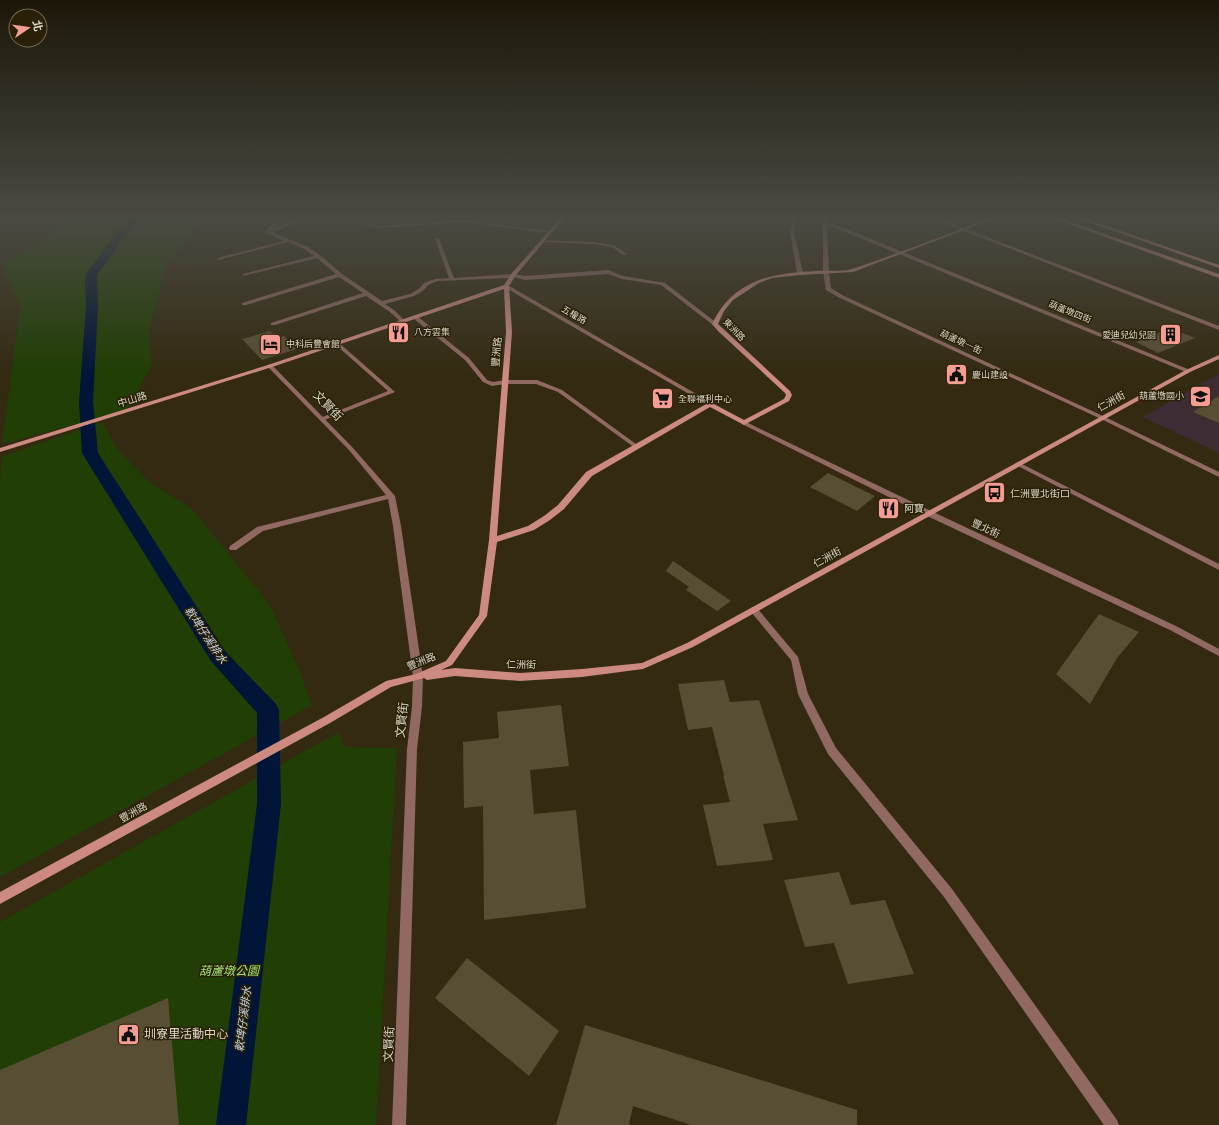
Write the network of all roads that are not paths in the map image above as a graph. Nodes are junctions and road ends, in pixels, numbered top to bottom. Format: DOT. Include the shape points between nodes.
graph roads {
  1 [pos="270,268"];
  2 [pos="332,268"];
  3 [pos="448,268"];
  4 [pos="518,268"];
  5 [pos="799,268"];
  6 [pos="826,268"];
  7 [pos="858,268"];
  8 [pos="938,268"];
  9 [pos="1063,268"];
  10 [pos="1198,268"];
  11 [pos="826,272"];
  12 [pos="800,273"];
  13 [pos="245,275"];
  14 [pos="340,275"];
  15 [pos="512,276"];
  16 [pos="1219,276"];
  17 [pos="452,279"];
  18 [pos="506,286"];
  19 [pos="366,294"];
  20 [pos="381,303"];
  21 [pos="244,304"];
  22 [pos="415,317"];
  23 [pos="402,321"];
  24 [pos="273,324"];
  25 [pos="715,324"];
  26 [pos="1219,328"];
  27 [pos="338,344"];
  28 [pos="1219,357"];
  29 [pos="270,366"];
  30 [pos="1188,371"];
  31 [pos="505,382"];
  32 [pos="710,404"];
  33 [pos="1103,418"];
  34 [pos="322,419"];
  35 [pos="744,423"];
  36 [pos="637,447"];
  37 [pos="0,450"];
  38 [pos="1018,464"];
  39 [pos="1219,474"];
  40 [pos="391,496"];
  41 [pos="928,513"];
  42 [pos="493,540"];
  43 [pos="233,548"];
  44 [pos="1219,567"];
  45 [pos="754,610"];
  46 [pos="1219,653"];
  47 [pos="418,677"];
  48 [pos="0,898"];
  49 [pos="399,1125"];
  50 [pos="1112,1125"];
  1 -- 13 [label="street"];
  2 -- 14 [label="street"];
  3 -- 17 [label="street"];
  4 -- 15 [label="street"];
  5 -- 12 [label="street"];
  6 -- 11 [label="street"];
  7 -- 11 [label="street, 東洲路"];
  8 -- 30 [label="street, 葫蘆墩四街"];
  9 -- 26 [label="street"];
  10 -- 16 [label="street"];
  11 -- 12 [label="street, 東洲路"];
  11 -- 33 [label="street, 葫蘆墩一街" via="828,289 840,296"];
  12 -- 25 [label="street, 東洲路" via="771,278 751,285 725,304"];
  14 -- 19 [label="street"];
  14 -- 21 [label="street"];
  15 -- 17 [label="street"];
  15 -- 18 [label="street"];
  15 -- 25 [label="street" via="525,278 608,272 663,284"];
  17 -- 20 [label="street" via="437,280 426,284 412,296"];
  18 -- 22 [label="street"];
  18 -- 31 [label="street, 豐洲路" via="509,332"];
  18 -- 32 [label="street, 五權路"];
  19 -- 20 [label="street"];
  19 -- 24 [label="street"];
  20 -- 23 [label="street"];
  22 -- 23 [label="street"];
  22 -- 31 [label="street" via="466,359 485,381 492,384"];
  23 -- 27 [label="street"];
  25 -- 35 [label="street, 東洲路" via="789,395 784,402"];
  27 -- 29 [label="street"];
  27 -- 34 [label="street" via="392,392"];
  28 -- 30 [label="street, 仁洲街"];
  29 -- 34 [label="street, 文賢街"];
  29 -- 37 [label="street, 中山路"];
  30 -- 33 [label="street, 仁洲街"];
  31 -- 36 [label="street" via="537,382 560,391"];
  31 -- 42 [label="street, 豐洲路"];
  32 -- 35 [label="street, 五權路"];
  32 -- 36 [label="street"];
  33 -- 38 [label="street, 仁洲街"];
  33 -- 39 [label="street"];
  34 -- 40 [label="street, 文賢街"];
  35 -- 41 [label="street, 豐北街"];
  36 -- 42 [label="street" via="589,474 560,506 532,528"];
  38 -- 41 [label="street, 仁洲街"];
  38 -- 44 [label="street"];
  40 -- 43 [label="street" via="260,529"];
  40 -- 47 [label="street, 文賢街"];
  41 -- 45 [label="street, 仁洲街"];
  41 -- 46 [label="street, 豐北街" via="1173,628"];
  42 -- 47 [label="street, 豐洲路" via="483,616 449,663"];
  45 -- 47 [label="street, 仁洲街" via="690,645 643,666 520,677 455,672"];
  45 -- 50 [label="street" via="795,659 803,694 832,751 948,893"];
  47 -- 48 [label="street, 豐洲路" via="389,684"];
  47 -- 49 [label="street, 文賢街" via="412,749"];
}
